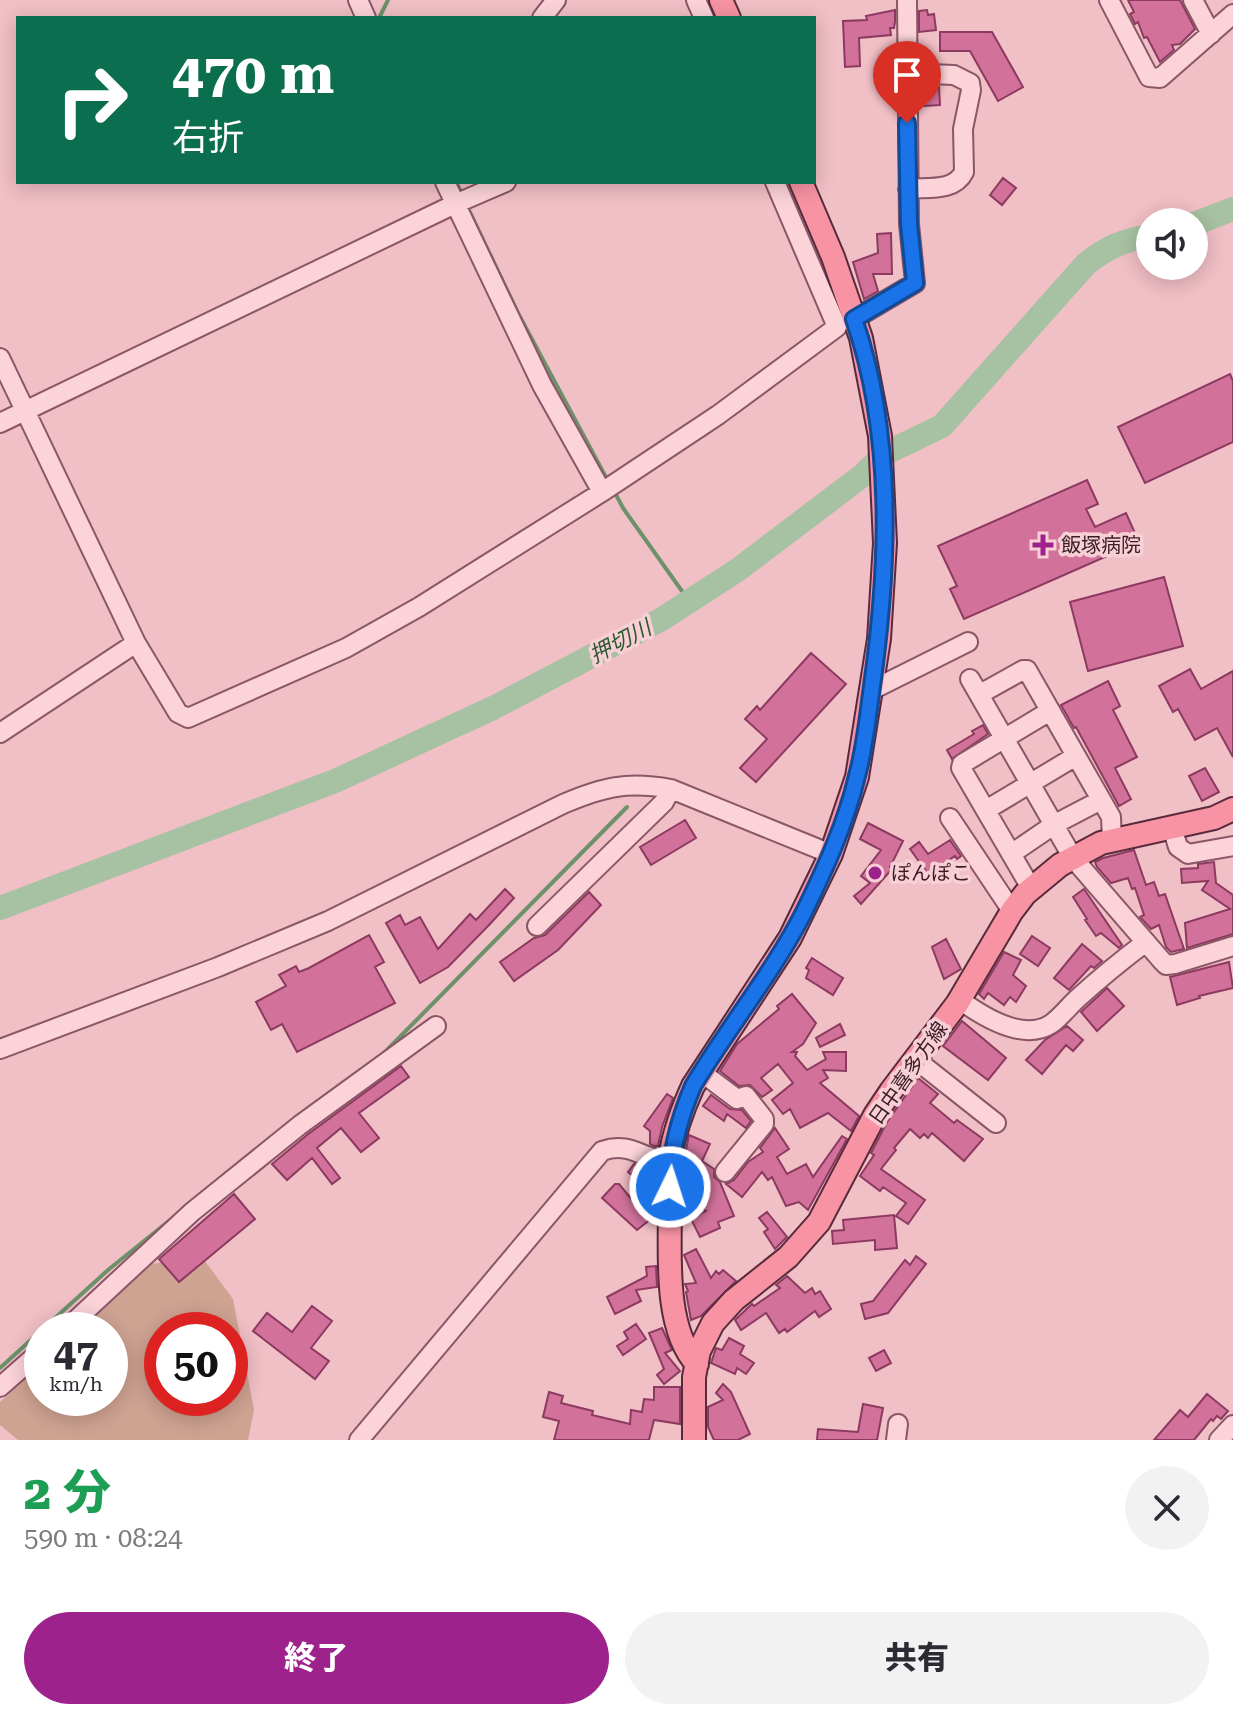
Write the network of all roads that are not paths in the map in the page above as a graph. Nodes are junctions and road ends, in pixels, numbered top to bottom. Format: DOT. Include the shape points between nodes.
graph roads {
  1 [pos="556,0"];
  2 [pos="907,0"];
  3 [pos="1109,0"];
  4 [pos="1193,0"];
  5 [pos="1233,14"];
  6 [pos="544,16"];
  7 [pos="1211,34"];
  8 [pos="907,73"];
  9 [pos="446,184"];
  10 [pos="501,184"];
  11 [pos="776,184"];
  12 [pos="802,184"];
  13 [pos="908,189"];
  14 [pos="455,204"];
  15 [pos="858,329"];
  16 [pos="0,358"];
  17 [pos="25,411"];
  18 [pos="0,423"];
  19 [pos="602,492"];
  20 [pos="968,642"];
  21 [pos="136,643"];
  22 [pos="872,690"];
  23 [pos="1050,711"];
  24 [pos="0,733"];
  25 [pos="1005,738"];
  26 [pos="1076,756"];
  27 [pos="1031,782"];
  28 [pos="671,789"];
  29 [pos="1101,800"];
  30 [pos="1233,809"];
  31 [pos="986,810"];
  32 [pos="950,818"];
  33 [pos="1055,824"];
  34 [pos="1172,827"];
  35 [pos="1112,841"];
  36 [pos="1233,846"];
  37 [pos="831,854"];
  38 [pos="1011,854"];
  39 [pos="1073,858"];
  40 [pos="1031,888"];
  41 [pos="1012,911"];
  42 [pos="537,926"];
  43 [pos="1146,942"];
  44 [pos="1233,946"];
  45 [pos="960,1000"];
  46 [pos="436,1026"];
  47 [pos="0,1049"];
  48 [pos="915,1059"];
  49 [pos="701,1072"];
  50 [pos="996,1123"];
  51 [pos="670,1158"];
  52 [pos="725,1172"];
  53 [pos="84,1312"];
  54 [pos="24,1363"];
  55 [pos="697,1364"];
  56 [pos="4,1377"];
  57 [pos="1233,1425"];
  58 [pos="359,1440"];
  59 [pos="694,1440"];
  60 [pos="1219,1440"];
  1 -- 6 [label="street"];
  2 -- 8 [label="street"];
  3 -- 7 [label="street" via="1149,77 1160,78"];
  4 -- 7 [label="street"];
  5 -- 7 [label="street"];
  8 -- 13 [label="street"];
  8 -- 13 [label="street" via="962,77 971,90 961,178 950,185"];
  9 -- 14 [label="street"];
  10 -- 14 [label="street"];
  11 -- 19 [label="street" via="837,327"];
  12 -- 15 [label="main road"];
  13 -- 15 [label="street" via="915,283"];
  14 -- 17 [label="street"];
  14 -- 19 [label="street" via="542,385"];
  15 -- 22 [label="main road" via="880,436 885,543"];
  16 -- 17 [label="street"];
  17 -- 18 [label="street"];
  17 -- 21 [label="street"];
  19 -- 21 [label="street" via="346,648 188,718 178,713"];
  20 -- 22 [label="street"];
  21 -- 24 [label="street"];
  22 -- 37 [label="main road" via="857,777"];
  23 -- 25 [label="street"];
  23 -- 25 [label="street" via="1027,670 975,686"];
  23 -- 26 [label="street"];
  25 -- 27 [label="street"];
  25 -- 31 [label="street" via="962,764"];
  26 -- 27 [label="street"];
  26 -- 29 [label="street"];
  27 -- 31 [label="street"];
  27 -- 33 [label="street"];
  28 -- 37 [label="street"];
  28 -- 42 [label="street" via="664,802"];
  28 -- 47 [label="street" via="620,785 592,792 328,921"];
  29 -- 33 [label="street"];
  29 -- 35 [label="street" via="1111,817"];
  30 -- 34 [label="main road, 日中喜多方線"];
  31 -- 38 [label="street"];
  32 -- 41 [label="street"];
  33 -- 38 [label="street"];
  33 -- 39 [label="street"];
  34 -- 35 [label="main road, 日中喜多方線"];
  34 -- 36 [label="street" via="1178,847 1188,854"];
  35 -- 39 [label="main road, 日中喜多方線"];
  37 -- 49 [label="main road" via="790,938"];
  38 -- 40 [label="street"];
  39 -- 40 [label="main road, 日中喜多方線"];
  39 -- 43 [label="street"];
  40 -- 41 [label="main road, 日中喜多方線"];
  41 -- 45 [label="main road, 日中喜多方線"];
  43 -- 44 [label="street" via="1166,965"];
  43 -- 45 [label="street" via="1050,1025 1038,1029 986,1019"];
  45 -- 48 [label="main road, 日中喜多方線"];
  46 -- 53 [label="street" via="192,1212"];
  48 -- 50 [label="street"];
  48 -- 55 [label="main road, 日中喜多方線" via="875,1115 819,1222 788,1257 723,1309"];
  49 -- 51 [label="main road" via="683,1107"];
  49 -- 52 [label="street" via="737,1099 746,1096 764,1119"];
  51 -- 55 [label="main road" via="673,1299 679,1335"];
  51 -- 58 [label="street" via="653,1158 623,1146 598,1154"];
  54 -- 56 [label="street"];
  55 -- 59 [label="main road, 日中喜多方線"];
  57 -- 60 [label="street"];
}
